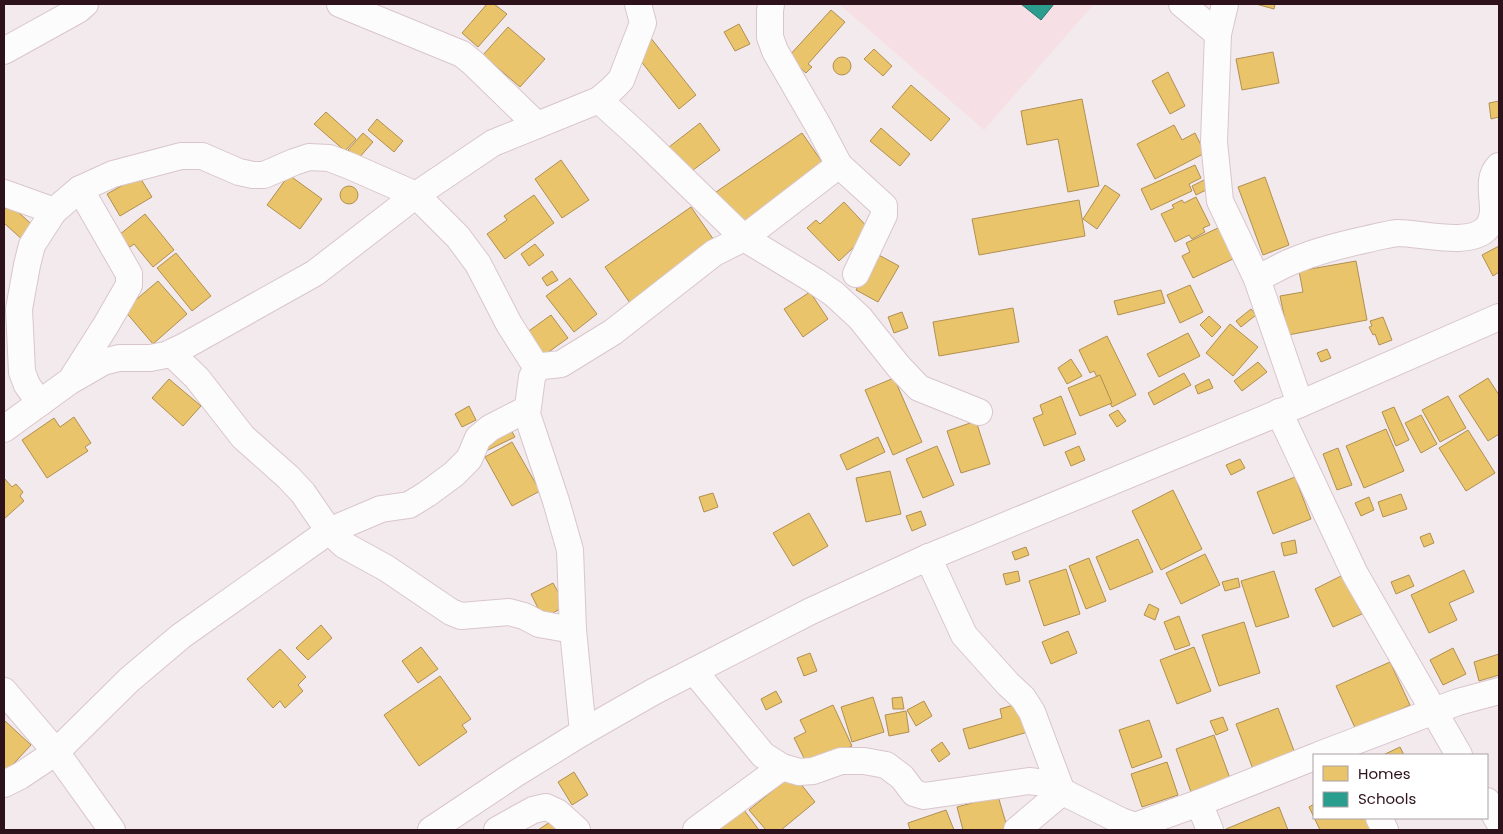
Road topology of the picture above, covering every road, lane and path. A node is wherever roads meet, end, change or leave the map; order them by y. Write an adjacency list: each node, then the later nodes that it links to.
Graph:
1 (85, 4): 8 (street)
2 (340, 4): 10 (street)
3 (638, 4): 9 (street)
4 (772, 4): 11 (street)
5 (1182, 4): 7 (street)
6 (1225, 4): 7 (street)
7 (1218, 34): 19 (street)
8 (4, 51)
9 (598, 100): 10 (street); 17 (street)
10 (538, 125): 15 (street)
11 (839, 165): 17 (street); 18 (street)
12 (1499, 166): 19 (street)
13 (80, 189): 15 (street); 16 (street); 23 (street)
14 (4, 193): 16 (street)
15 (416, 195): 21 (street); 22 (street)
16 (54, 211): 24 (street)
17 (744, 238): 22 (street); 27 (street)
18 (856, 274)
19 (1256, 279): 25 (street)
20 (1499, 317): 25 (street)
21 (171, 353): 23 (street); 29 (street)
22 (537, 368): 26 (street)
23 (70, 381): 24 (street)
24 (40, 403): 28 (street)
25 (1289, 408): 30 (street); 35 (street)
26 (528, 409): 29 (street); 31 (street)
27 (979, 412)
28 (4, 429)
29 (329, 531): 31 (street); 38 (street)
30 (928, 557): 32 (street); 44 (street)
31 (573, 630): 36 (street)
32 (694, 670): 36 (street); 42 (street)
33 (4, 691): 38 (street)
34 (1499, 691): 35 (street)
35 (1433, 712): 37 (street); 40 (street)
36 (583, 732): 48 (street)
37 (1347, 750): 39 (street)
38 (56, 752): 43 (street); 49 (street)
39 (1325, 754)
40 (1458, 754)
41 (1313, 757): 45 (street)
42 (782, 767): 44 (street); 52 (street)
43 (4, 784)
44 (1062, 792): 45 (street); 53 (street)
45 (1198, 803): 54 (street)
46 (1488, 803): 47 (street)
47 (1499, 822)
48 (448, 826)
49 (112, 830)
50 (496, 830): 51 (street)
51 (576, 830)
52 (696, 830)
53 (1017, 830)
54 (1210, 830)

